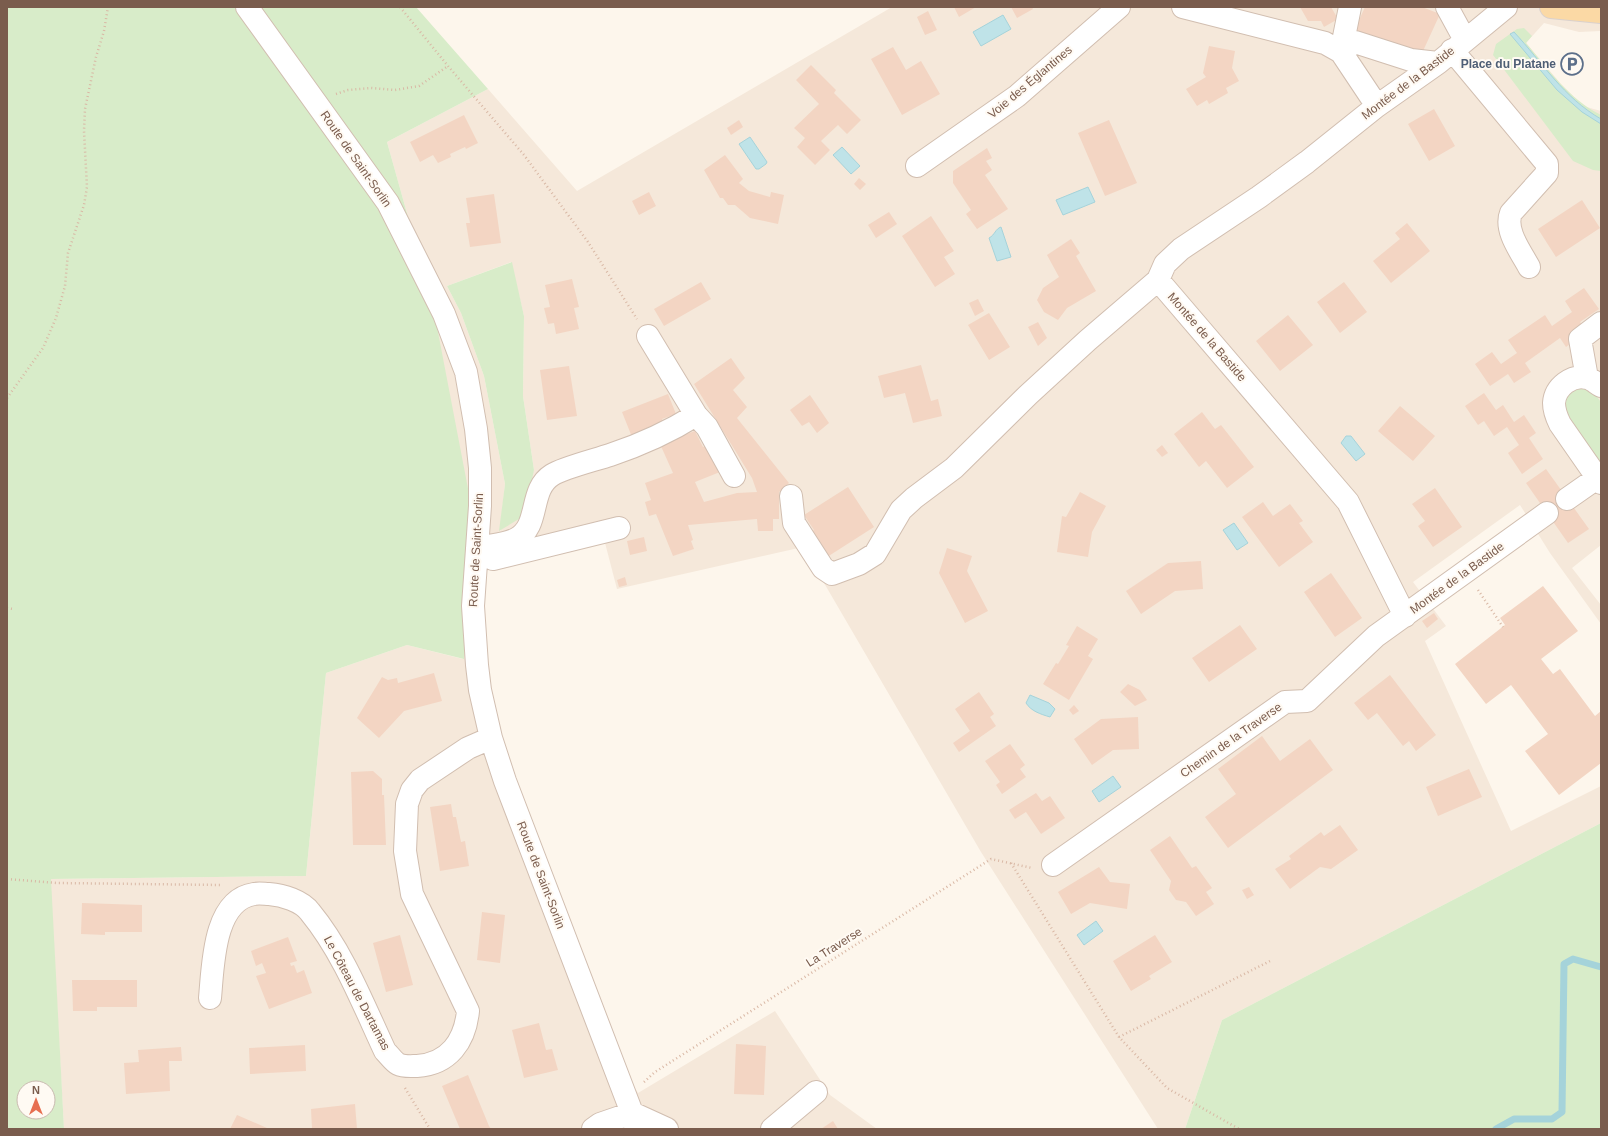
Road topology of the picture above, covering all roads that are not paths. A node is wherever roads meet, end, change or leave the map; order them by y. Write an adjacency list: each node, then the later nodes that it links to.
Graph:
1 (247, 7): 25 (street, Route de Saint-Sorlin)
2 (1119, 7): 12 (street, Voie des Églantines)
3 (1183, 7): 10 (street)
4 (1350, 7): 10 (street)
5 (1447, 7): 9 (street)
6 (1506, 7): 9 (street, Montée de la Bastide)
7 (1551, 7): 8 (main road)
8 (1601, 12)
9 (1452, 51): 10 (street); 11 (street, Montée de la Bastide); 13 (street)
10 (1341, 52): 11 (street)
11 (1377, 106): 14 (street, Montée de la Bastide)
12 (917, 166)
13 (1530, 267)
14 (1158, 280): 21 (street); 26 (street, Montée de la Bastide)
15 (1601, 322): 17 (street)
16 (648, 336): 18 (street)
17 (1594, 382): 20 (street)
18 (696, 415): 19 (street); 25 (street)
19 (734, 476)
20 (1599, 480): 22 (street)
21 (791, 496)
22 (1567, 499)
23 (1547, 513): 26 (street, Montée de la Bastide)
24 (619, 528): 25 (street)
25 (476, 555): 27 (street, Route de Saint-Sorlin)
26 (1405, 616): 28 (street, Chemin de la Traverse)
27 (491, 738): 29 (street, Le Côteau de Dartamas); 31 (street, Route de Saint-Sorlin)
28 (1052, 865)
29 (210, 998)
30 (816, 1092): 34 (street)
31 (634, 1121): 32 (street); 33 (street)
32 (593, 1129)
33 (667, 1129)
34 (772, 1129)

